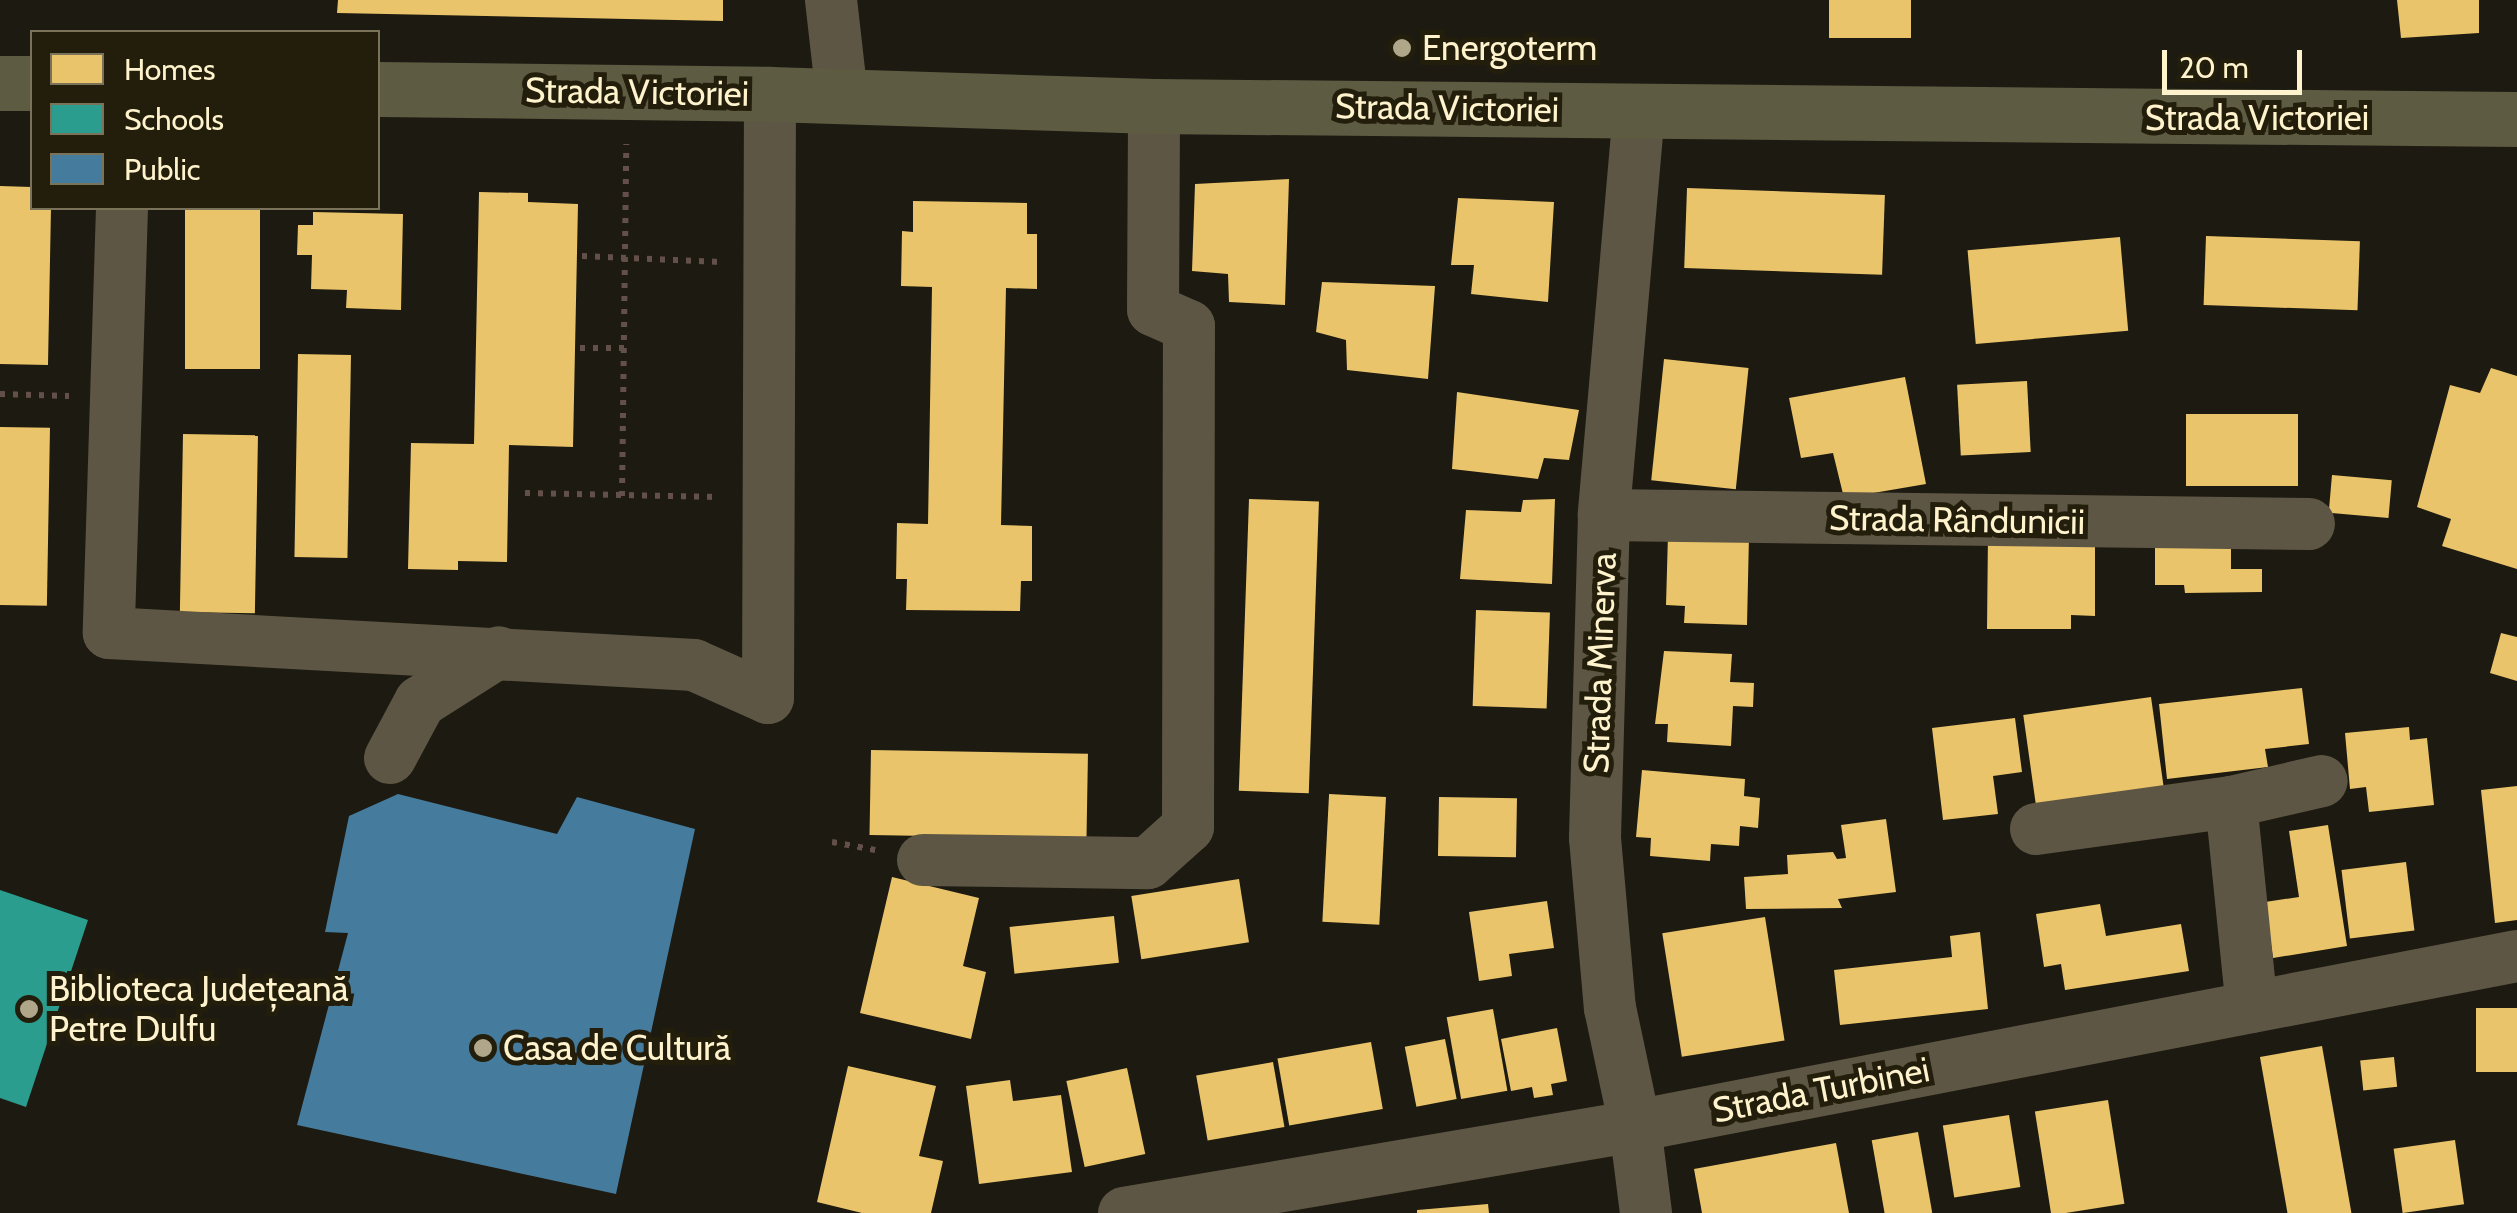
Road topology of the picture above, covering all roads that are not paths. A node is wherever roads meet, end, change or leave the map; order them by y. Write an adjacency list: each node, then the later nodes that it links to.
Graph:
1 (830, 0): 6 (street)
2 (0, 83): 3 (main road)
3 (30, 83)
4 (380, 88): 5 (main road, Strada Victoriei)
5 (770, 94): 6 (main road, Strada Victoriei); 13 (street)
6 (842, 97): 7 (main road, Strada Victoriei)
7 (1154, 106): 8 (main road, Strada Victoriei); 18 (street)
8 (1639, 111): 9 (main road, Strada Victoriei); 11 (street, Strada Minerva)
9 (2517, 119)
10 (122, 210): 13 (street)
11 (1604, 515): 12 (street, Strada Rândunicii); 21 (street, Strada Minerva)
12 (2309, 524)
13 (499, 652): 14 (street)
14 (390, 758)
15 (2322, 781): 16 (street)
16 (2232, 802): 17 (street); 20 (street)
17 (2036, 829)
18 (924, 860)
19 (2517, 956): 20 (street, Strada Turbinei)
20 (2252, 1007): 21 (street, Strada Turbinei)
21 (1635, 1126): 22 (street, Strada Turbinei); 23 (street, Strada Minerva)
22 (1124, 1213)
23 (1646, 1213)

